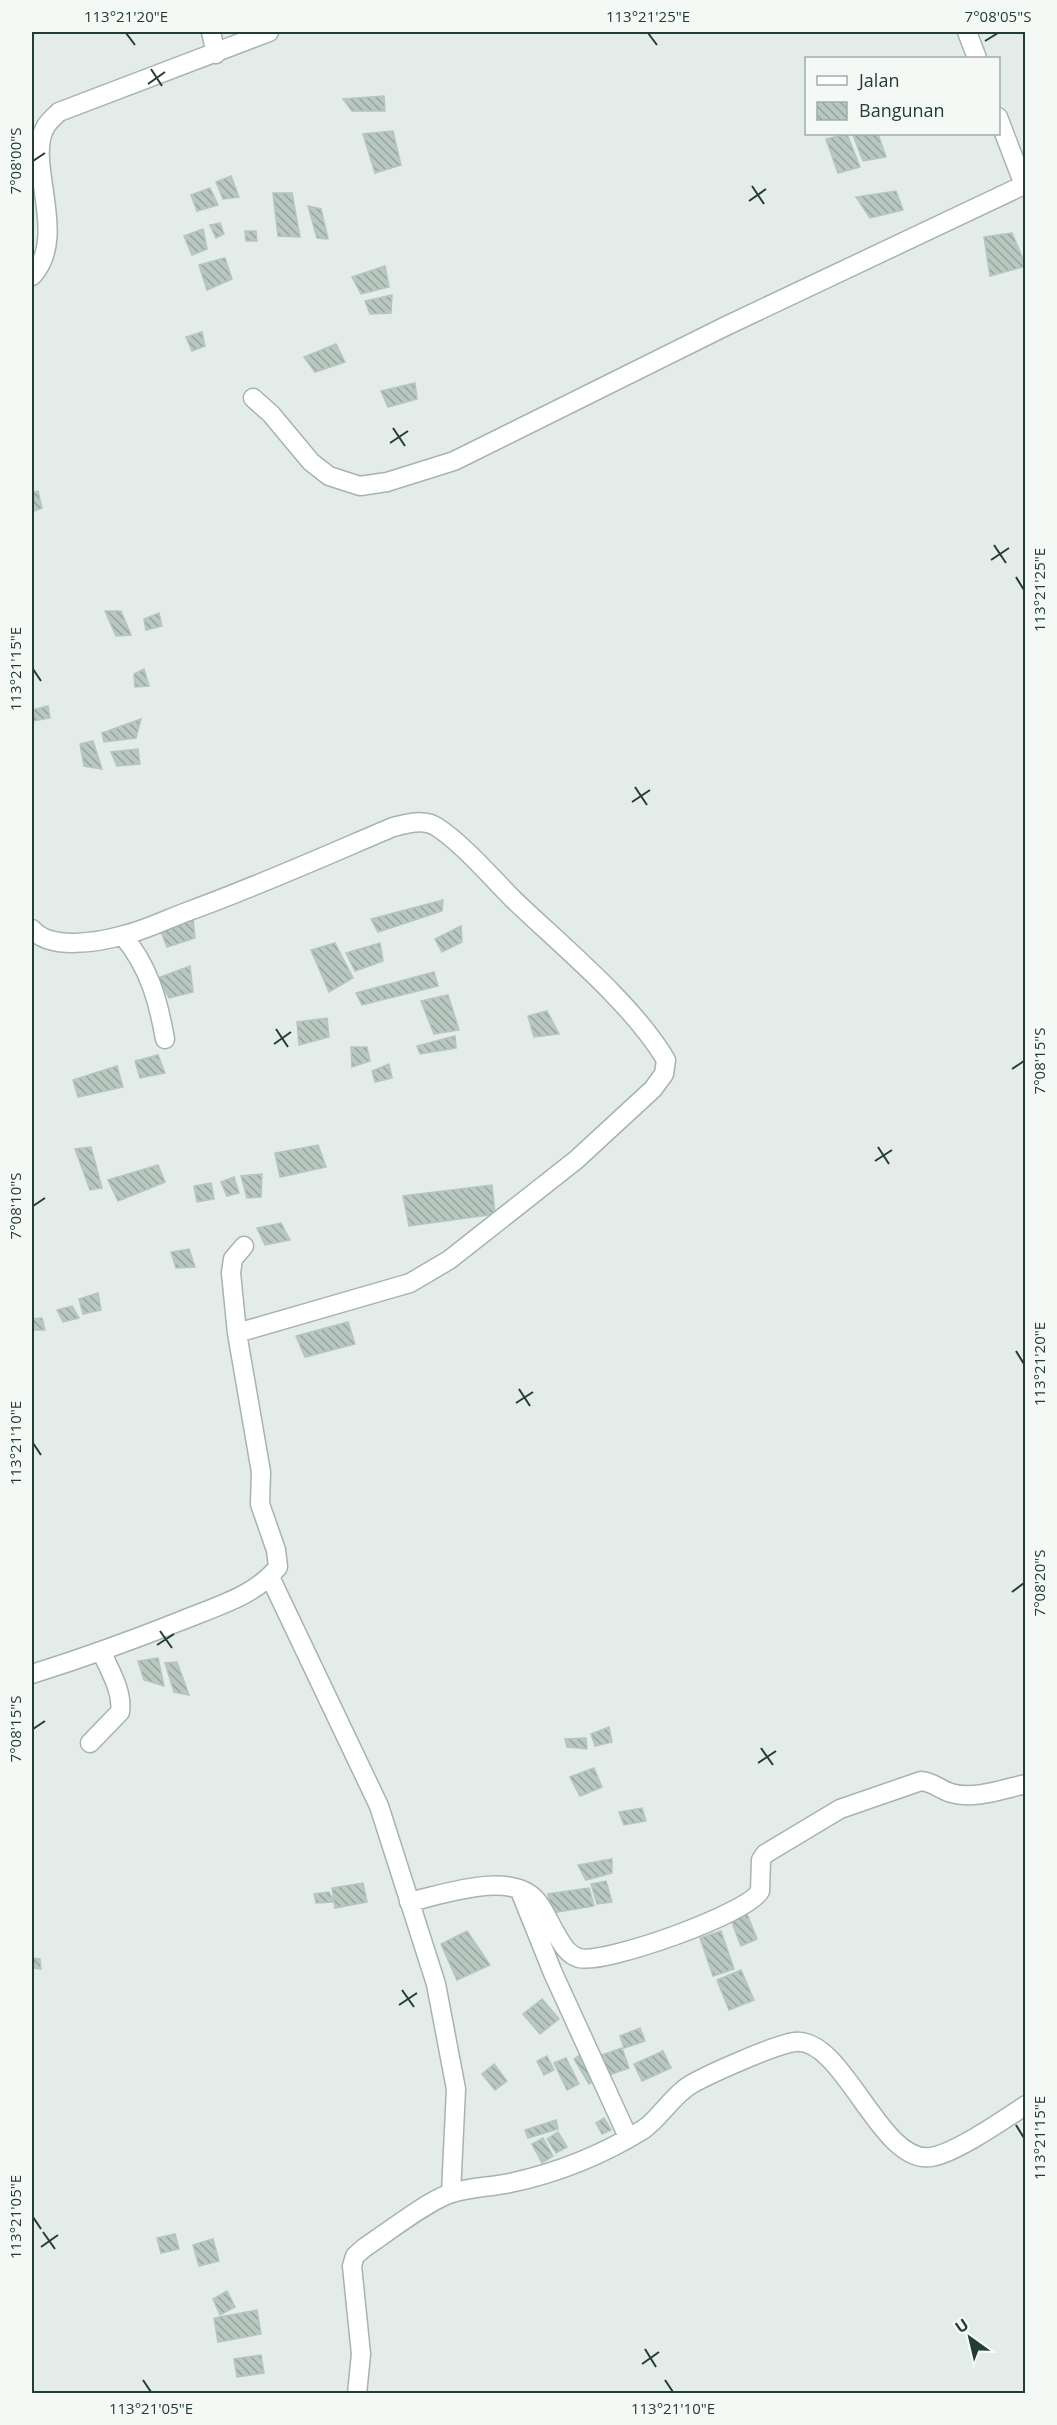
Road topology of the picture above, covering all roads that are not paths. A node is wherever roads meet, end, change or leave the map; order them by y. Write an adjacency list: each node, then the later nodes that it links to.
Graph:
1 (211, 32): 4 (street)
2 (269, 32): 4 (street)
3 (967, 32): 5 (street)
4 (216, 54): 8 (street)
5 (977, 57)
6 (1000, 120): 7 (street)
7 (1025, 184): 9 (street)
8 (32, 276)
9 (253, 398)
10 (32, 929): 11 (street)
11 (123, 936): 12 (street); 14 (street)
12 (165, 1040)
13 (244, 1246): 14 (street)
14 (237, 1333): 15 (street)
15 (270, 1577): 16 (street); 21 (street)
16 (102, 1653): 17 (street); 18 (street)
17 (32, 1674)
18 (90, 1743)
19 (1026, 1784): 20 (street)
20 (519, 1888): 21 (street); 23 (street)
21 (409, 1902): 24 (street)
22 (1026, 2105): 23 (street)
23 (628, 2137): 24 (street)
24 (451, 2193): 25 (street)
25 (357, 2394)

